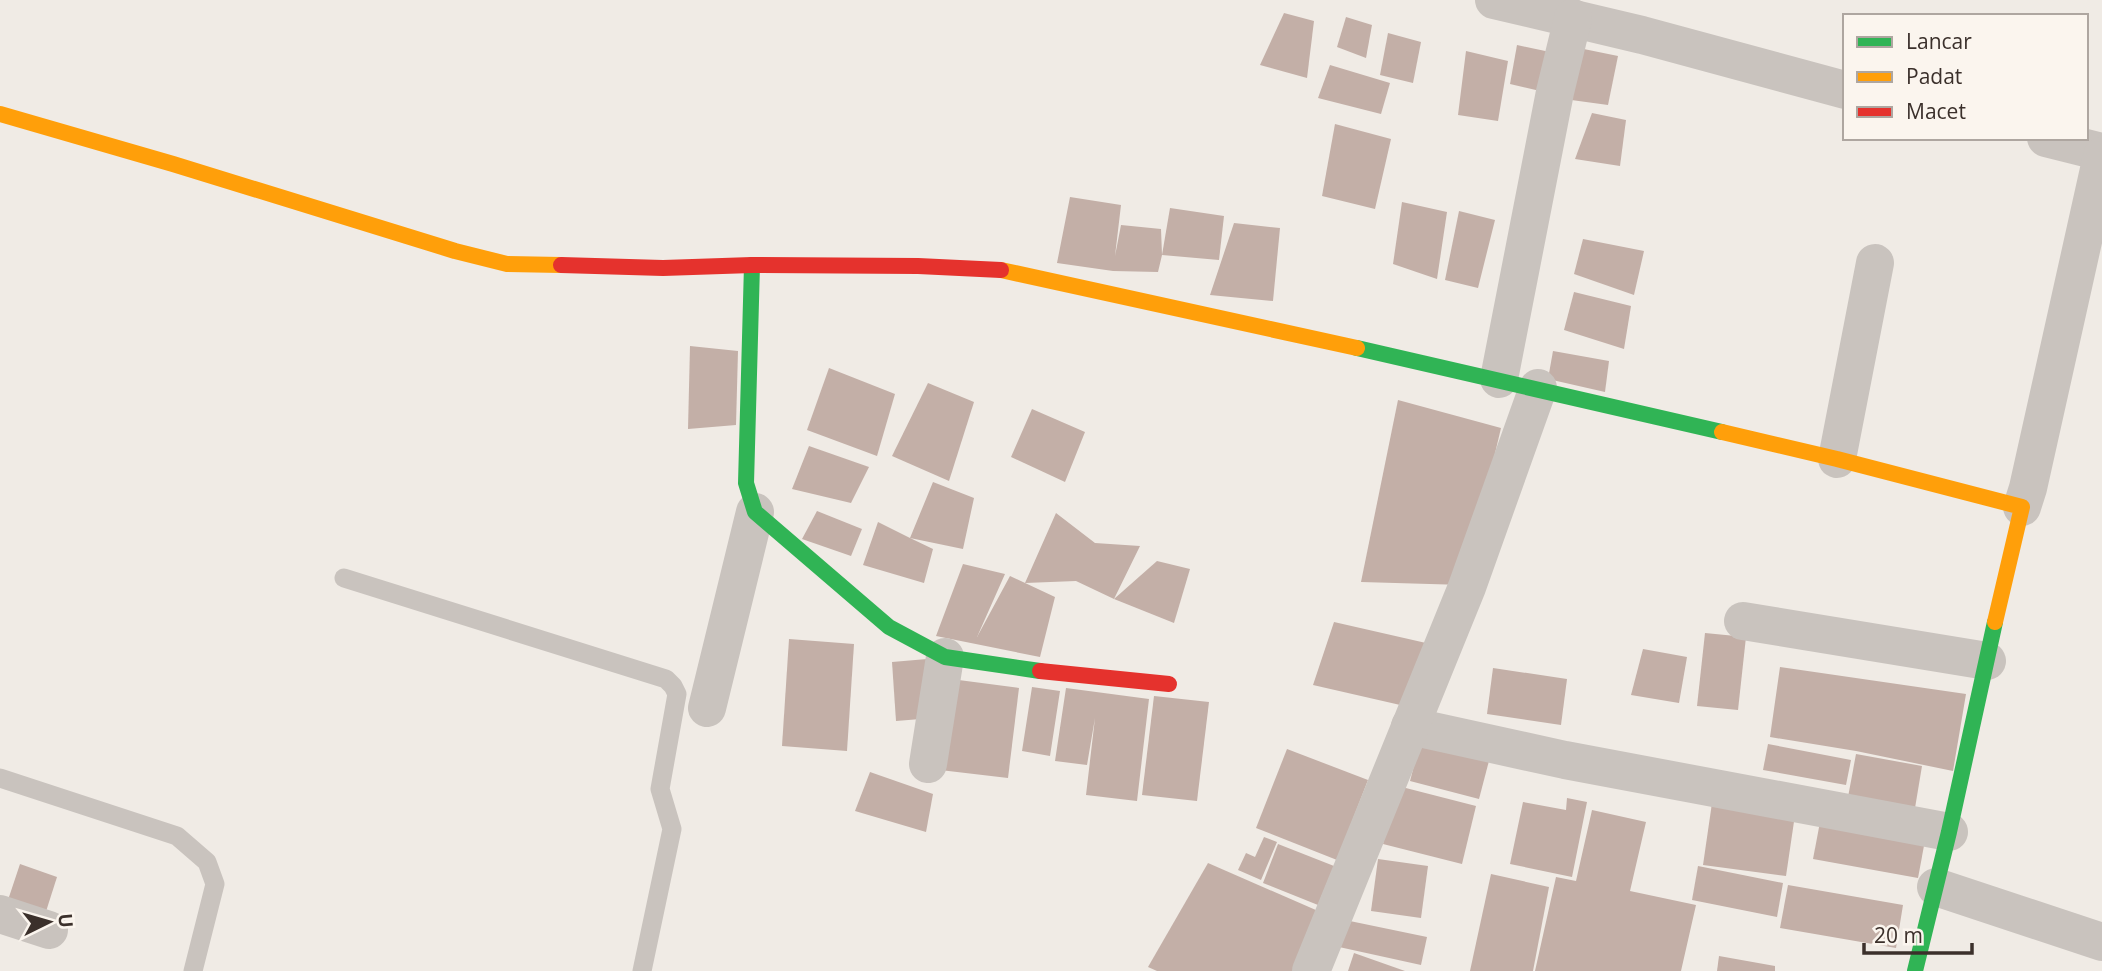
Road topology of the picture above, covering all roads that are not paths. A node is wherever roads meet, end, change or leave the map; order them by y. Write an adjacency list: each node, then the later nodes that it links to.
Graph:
1 (1494, 0): 2 (street)
2 (1573, 18): 3 (street); 9 (street)
3 (1843, 89)
4 (0, 114): 8 (street)
5 (2053, 140): 6 (street)
6 (2102, 154): 12 (street)
7 (1875, 263): 11 (street)
8 (752, 265): 9 (street); 13 (street)
9 (1499, 379): 10 (street)
10 (1538, 388): 11 (street); 20 (street)
11 (1838, 459): 12 (street)
12 (2022, 507): 17 (street)
13 (755, 512): 16 (street); 19 (street)
14 (344, 578): 29 (lane)
15 (1743, 621): 17 (street)
16 (945, 657): 18 (street); 21 (street)
17 (1987, 661): 23 (street)
18 (1169, 684)
19 (707, 709)
20 (1410, 726): 23 (street); 30 (street)
21 (928, 764)
22 (0, 778): 28 (lane)
23 (1948, 832): 24 (street)
24 (1936, 887): 27 (street); 31 (street)
25 (0, 914): 26 (street)
26 (49, 930)
27 (2102, 942)
28 (193, 971)
29 (642, 971)
30 (1311, 971)
31 (1915, 971)

